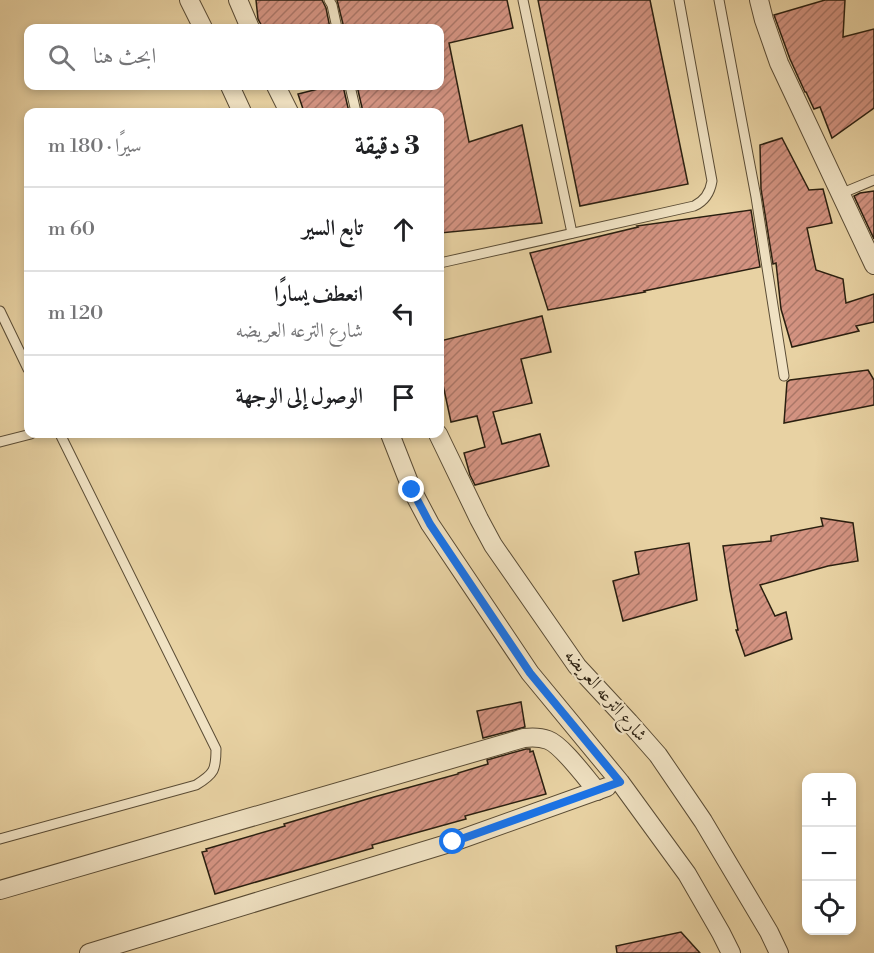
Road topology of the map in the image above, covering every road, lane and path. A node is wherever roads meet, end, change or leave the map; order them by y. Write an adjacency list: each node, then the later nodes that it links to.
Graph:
1 (189, 0): 8 (street)
2 (238, 0): 9 (street)
3 (329, 0): 10 (lane)
4 (523, 0): 19 (lane)
5 (679, 0): 19 (lane)
6 (719, 0): 24 (lane)
7 (759, 0): 18 (street)
8 (201, 24)
9 (248, 24)
10 (336, 24)
11 (232, 90): 14 (street)
12 (278, 90): 15 (street)
13 (351, 90): 16 (lane)
14 (241, 108)
15 (287, 108)
16 (355, 108)
17 (874, 180): 18 (lane)
18 (840, 194): 20 (street)
19 (572, 233): 21 (lane)
20 (873, 260)
21 (444, 261)
22 (0, 311): 23 (lane)
23 (24, 361)
24 (784, 376)
25 (24, 436): 29 (lane)
26 (62, 438): 32 (lane)
27 (392, 438): 30 (street)
28 (440, 438): 36 (street, شارع الترعه العريضه)
29 (0, 442)
30 (620, 782): 31 (street); 35 (street)
31 (597, 790): 33 (street); 34 (street)
32 (0, 839)
33 (0, 890)
34 (88, 953)
35 (730, 953)
36 (779, 953)

